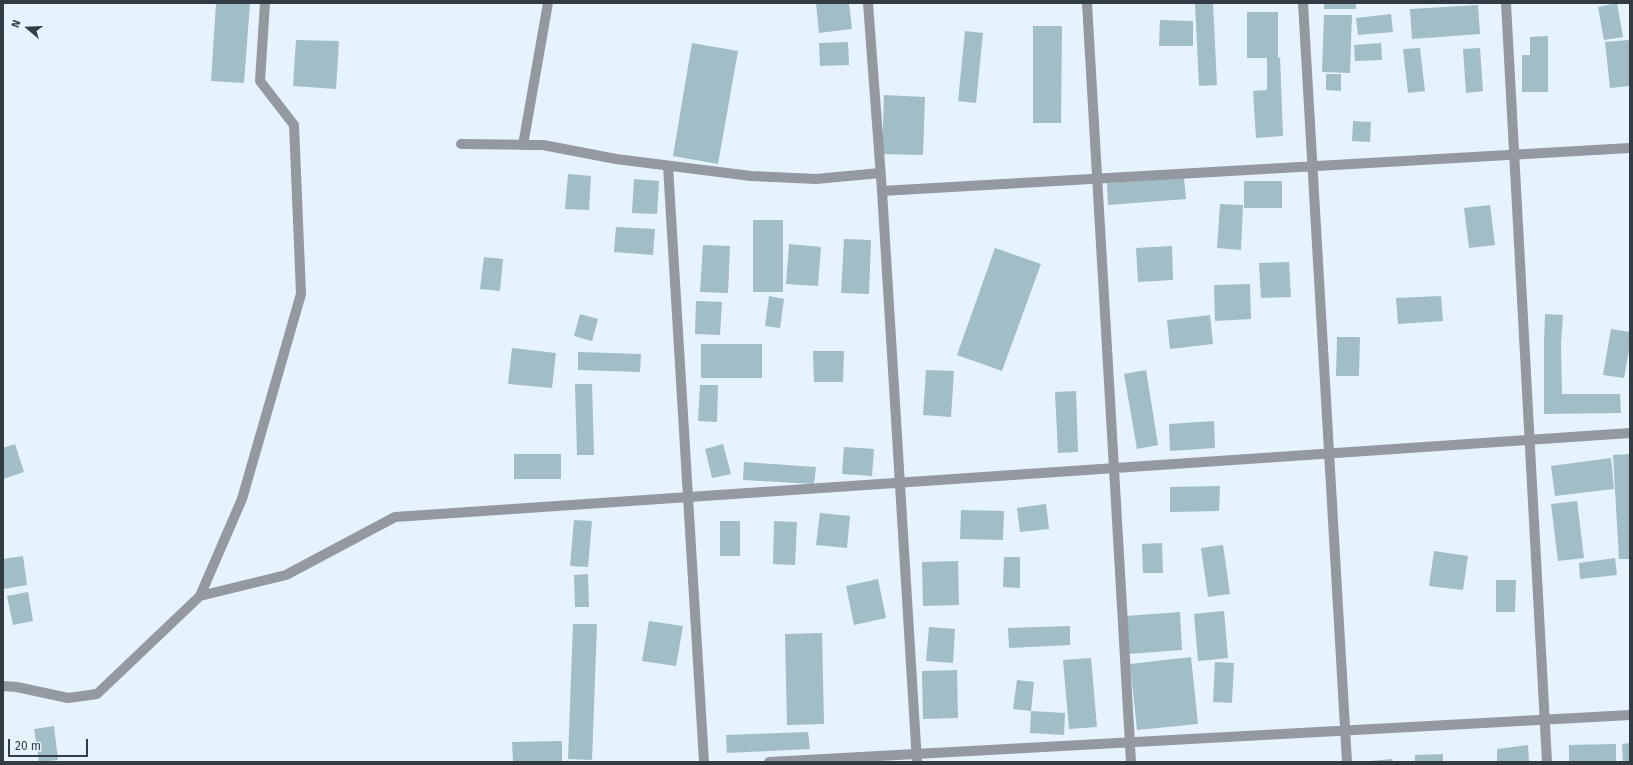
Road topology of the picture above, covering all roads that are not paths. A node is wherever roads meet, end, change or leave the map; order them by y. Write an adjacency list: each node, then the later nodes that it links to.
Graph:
1 (265, 3): 22 (street)
2 (548, 3): 8 (street)
3 (868, 3): 13 (street)
4 (1088, 3): 14 (street)
5 (1303, 3): 12 (street)
6 (1506, 3): 10 (street)
7 (461, 144): 8 (street)
8 (523, 145): 11 (street)
9 (1630, 148): 10 (street)
10 (1514, 155): 12 (street); 17 (street)
11 (668, 166): 13 (street); 21 (street)
12 (1312, 167): 14 (street); 18 (street)
13 (880, 173): 15 (street)
14 (1097, 179): 15 (street); 19 (street)
15 (882, 192): 20 (street)
16 (1630, 433): 17 (street)
17 (1530, 440): 18 (street); 25 (street)
18 (1329, 453): 19 (street); 26 (street)
19 (1114, 468): 20 (street); 27 (street)
20 (900, 482): 21 (street); 28 (street)
21 (688, 497): 22 (street); 29 (street)
22 (200, 596): 23 (street)
23 (3, 686)
24 (1630, 715): 25 (street)
25 (1545, 720): 26 (street); 33 (street)
26 (1346, 731): 27 (street); 32 (street)
27 (1130, 742): 28 (street); 31 (street)
28 (916, 758): 30 (street)
29 (704, 762)
30 (769, 762)
31 (1131, 762)
32 (1347, 762)
33 (1547, 762)

